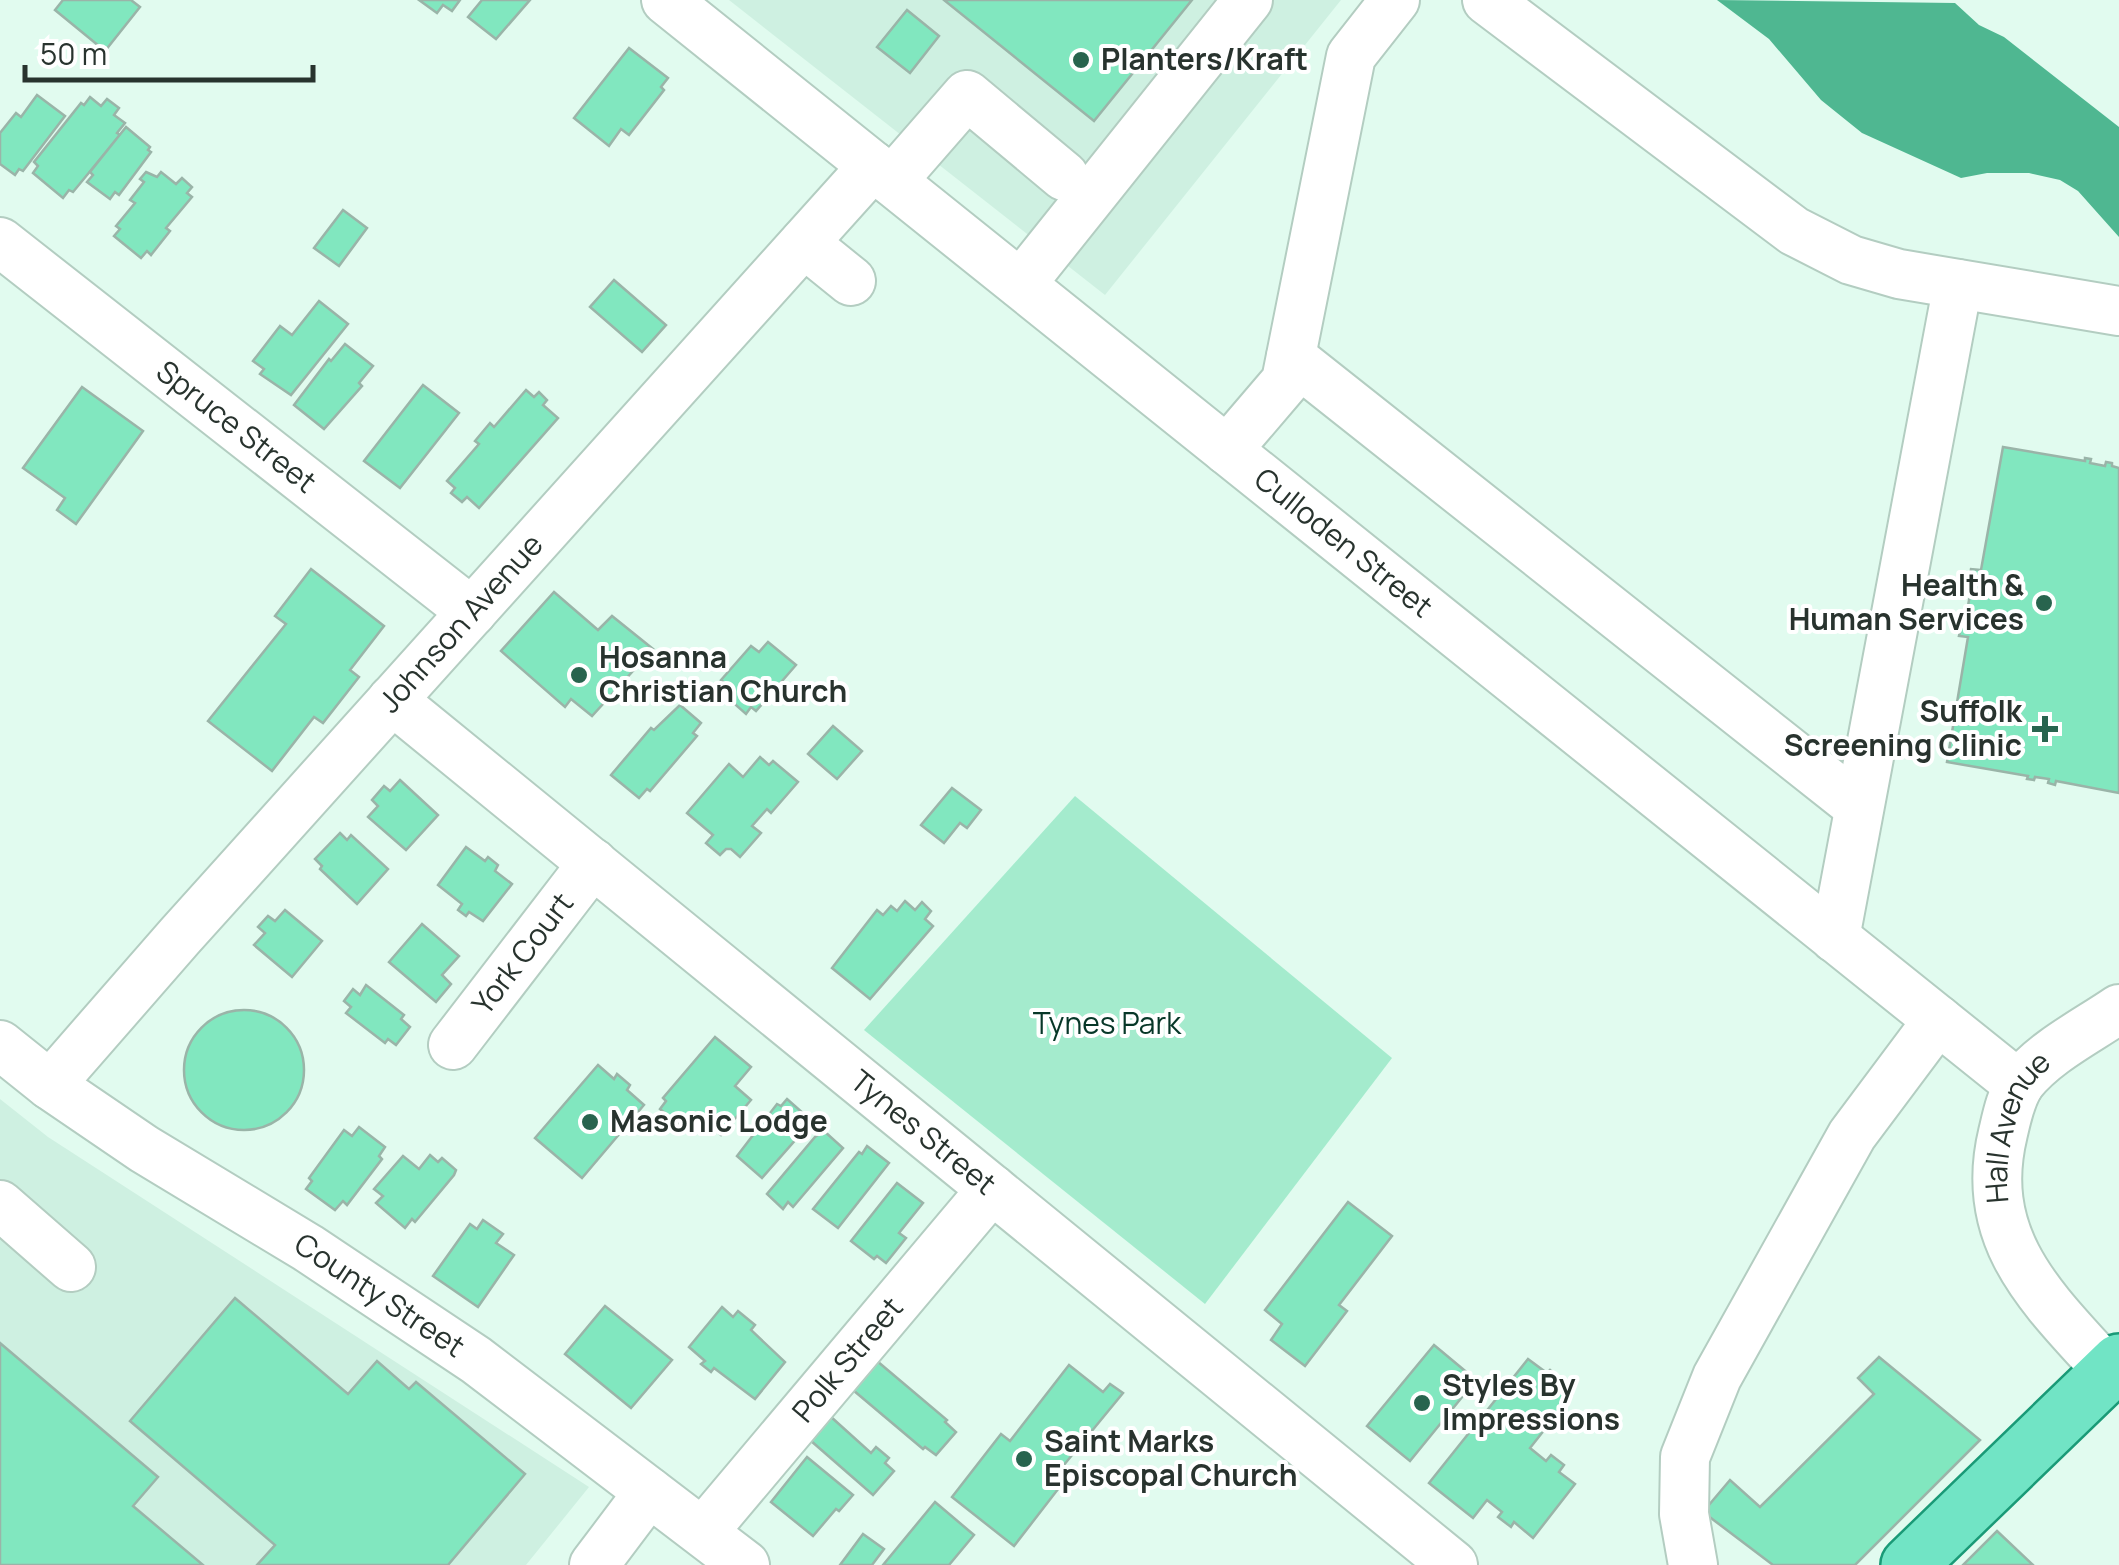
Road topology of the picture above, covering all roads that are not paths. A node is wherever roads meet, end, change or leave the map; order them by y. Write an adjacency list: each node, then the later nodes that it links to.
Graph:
1 (666, 0): 5 (street, Culloden Street)
2 (1248, 0): 10 (street)
3 (1395, 0): 13 (street)
4 (1487, 0): 11 (street)
5 (882, 173): 6 (street, Johnson Avenue); 8 (street, Johnson Avenue); 10 (street, Culloden Street)
6 (1064, 176)
7 (0, 242): 15 (street, Spruce Street)
8 (804, 242): 9 (street); 15 (street, Johnson Avenue)
9 (851, 282)
10 (1021, 284): 14 (street, Culloden Street)
11 (1958, 284): 12 (street); 17 (street)
12 (2119, 311)
13 (1291, 356): 14 (street); 17 (street)
14 (1227, 450): 19 (street, Culloden Street)
15 (472, 612): 16 (street, Johnson Avenue)
16 (392, 700): 18 (street, Tynes Street); 24 (street, Johnson Avenue)
17 (1860, 807): 19 (street)
18 (593, 863): 23 (street, York Court); 26 (street, Tynes Street)
19 (1835, 938): 21 (street, Culloden Street)
20 (2119, 1008): 25 (street, Hall Avenue)
21 (1938, 1020): 25 (street, Culloden Street); 35 (street)
22 (0, 1045): 24 (street, County Street)
23 (453, 1046)
24 (50, 1085): 30 (street, County Street)
25 (2019, 1085): 29 (street, Hall Avenue)
26 (992, 1189): 31 (street, Polk Street); 34 (street, Tynes Street)
27 (0, 1205): 28 (street)
28 (71, 1267)
29 (2114, 1367): 36 (main road)
30 (649, 1492): 31 (street, County Street); 32 (street)
31 (703, 1532): 33 (street, County Street)
32 (594, 1565)
33 (744, 1565)
34 (1453, 1565)
35 (1692, 1565)
36 (1909, 1565)

